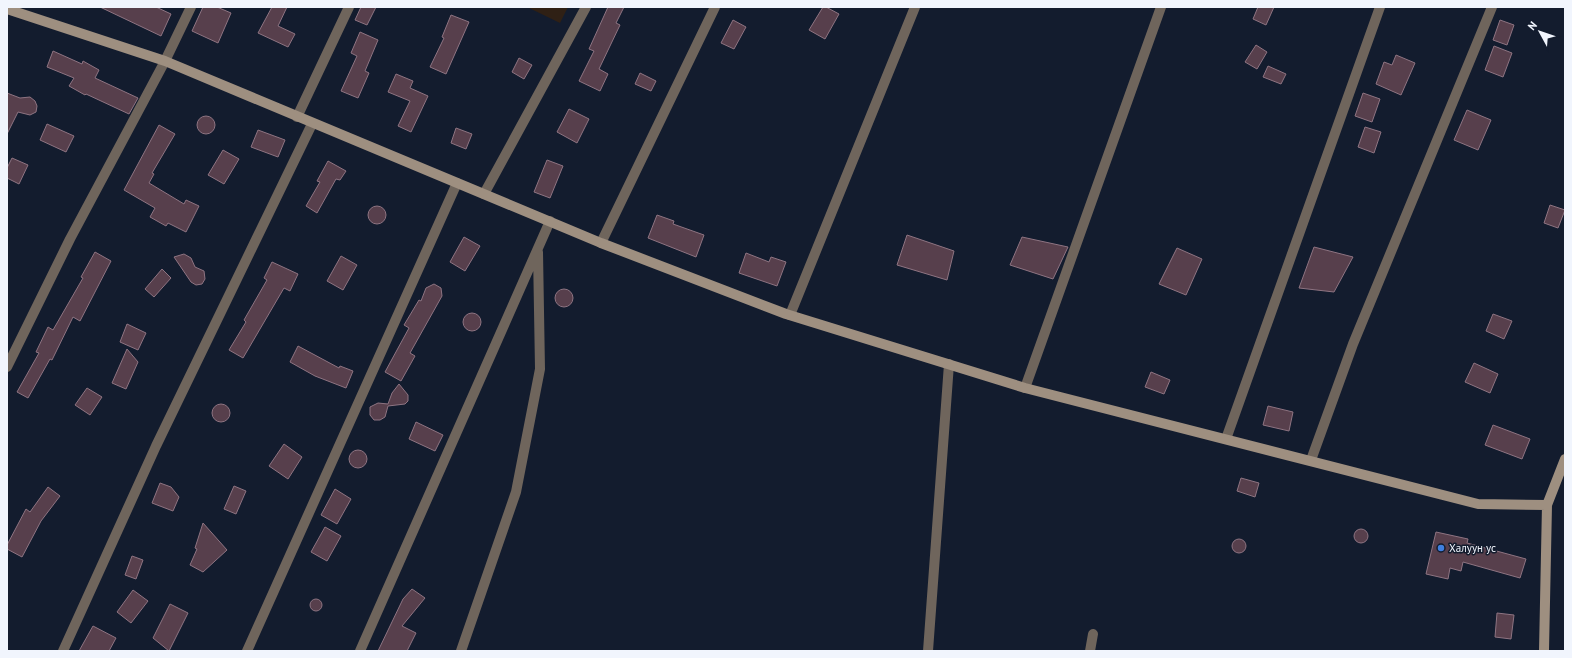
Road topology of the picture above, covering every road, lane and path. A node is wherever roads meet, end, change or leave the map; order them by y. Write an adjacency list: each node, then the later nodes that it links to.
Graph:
1 (191, 7): 11 (street)
2 (349, 7): 12 (street)
3 (586, 7): 15 (street)
4 (715, 7): 17 (street)
5 (915, 7): 19 (street)
6 (1161, 7): 22 (street)
7 (1380, 7): 23 (street)
8 (1492, 7): 25 (street)
9 (7, 8): 10 (street)
10 (22, 10): 11 (street)
11 (165, 61): 12 (street); 21 (street)
12 (297, 117): 13 (street)
13 (312, 124): 14 (street); 28 (street)
14 (457, 183): 15 (street); 29 (street)
15 (484, 194): 16 (street)
16 (550, 222): 17 (street); 18 (street)
17 (601, 243): 19 (street)
18 (538, 248): 30 (street); 31 (street)
19 (790, 315): 20 (street)
20 (949, 364): 22 (street); 32 (street)
21 (7, 367)
22 (1025, 388): 23 (street)
23 (1226, 439): 25 (street)
24 (1565, 459): 26 (street)
25 (1311, 460): 26 (street)
26 (1547, 505): 34 (street)
27 (1094, 634): 33 (street)
28 (63, 651)
29 (247, 651)
30 (360, 651)
31 (461, 651)
32 (928, 651)
33 (1090, 651)
34 (1544, 651)

